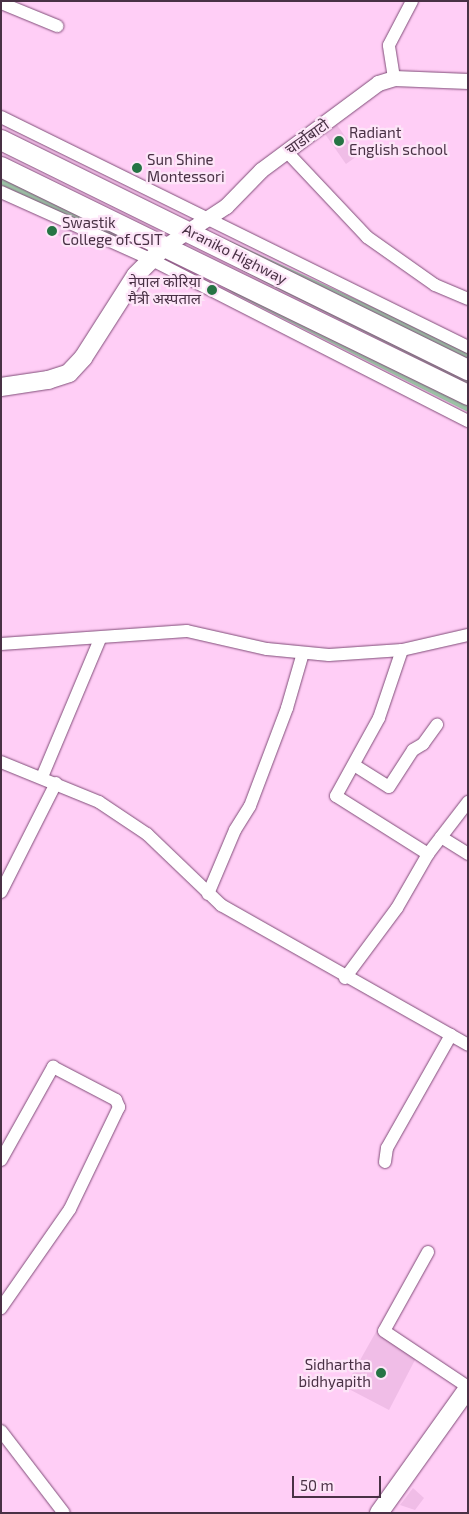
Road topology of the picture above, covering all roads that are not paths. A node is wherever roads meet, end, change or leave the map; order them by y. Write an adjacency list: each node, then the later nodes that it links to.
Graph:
1 (412, 1): 4 (street)
2 (1, 3): 3 (street)
3 (57, 26)
4 (394, 78): 5 (street, चार्डोबाटो); 8 (street, चार्डोबाटो)
5 (468, 81)
6 (1, 117): 11 (street)
7 (1, 140): 11 (highway, Araniko Highway)
8 (286, 152): 11 (street, चार्डोबाटो); 13 (street)
9 (1, 167): 12 (highway, Araniko Highway)
10 (1, 192): 12 (street)
11 (198, 225): 12 (street, चार्डोबाटो); 14 (street); 15 (highway, Araniko Highway)
12 (157, 253): 16 (main road); 17 (highway, Araniko Highway); 18 (street)
13 (468, 299)
14 (468, 347)
15 (468, 370)
16 (1, 387)
17 (468, 395)
18 (468, 421)
19 (468, 635): 22 (street)
20 (100, 639): 21 (street); 23 (street); 27 (street)
21 (1, 644)
22 (402, 650): 23 (street); 26 (street)
23 (303, 653): 34 (street)
24 (437, 725): 26 (street)
25 (1, 762): 27 (street)
26 (354, 765): 31 (street)
27 (42, 777): 28 (street)
28 (56, 782): 33 (street); 34 (street)
29 (468, 802): 30 (street)
30 (441, 837): 31 (street); 32 (street)
31 (428, 854): 35 (street)
32 (468, 854)
33 (1, 892)
34 (208, 894): 35 (street)
35 (345, 978): 36 (street)
36 (450, 1035): 37 (street); 39 (street)
37 (468, 1045)
38 (1, 1160): 41 (street)
39 (385, 1162)
40 (428, 1252): 42 (street)
41 (1, 1308)
42 (468, 1388): 45 (main road)
43 (1, 1431): 44 (street)
44 (64, 1513)
45 (379, 1513)

